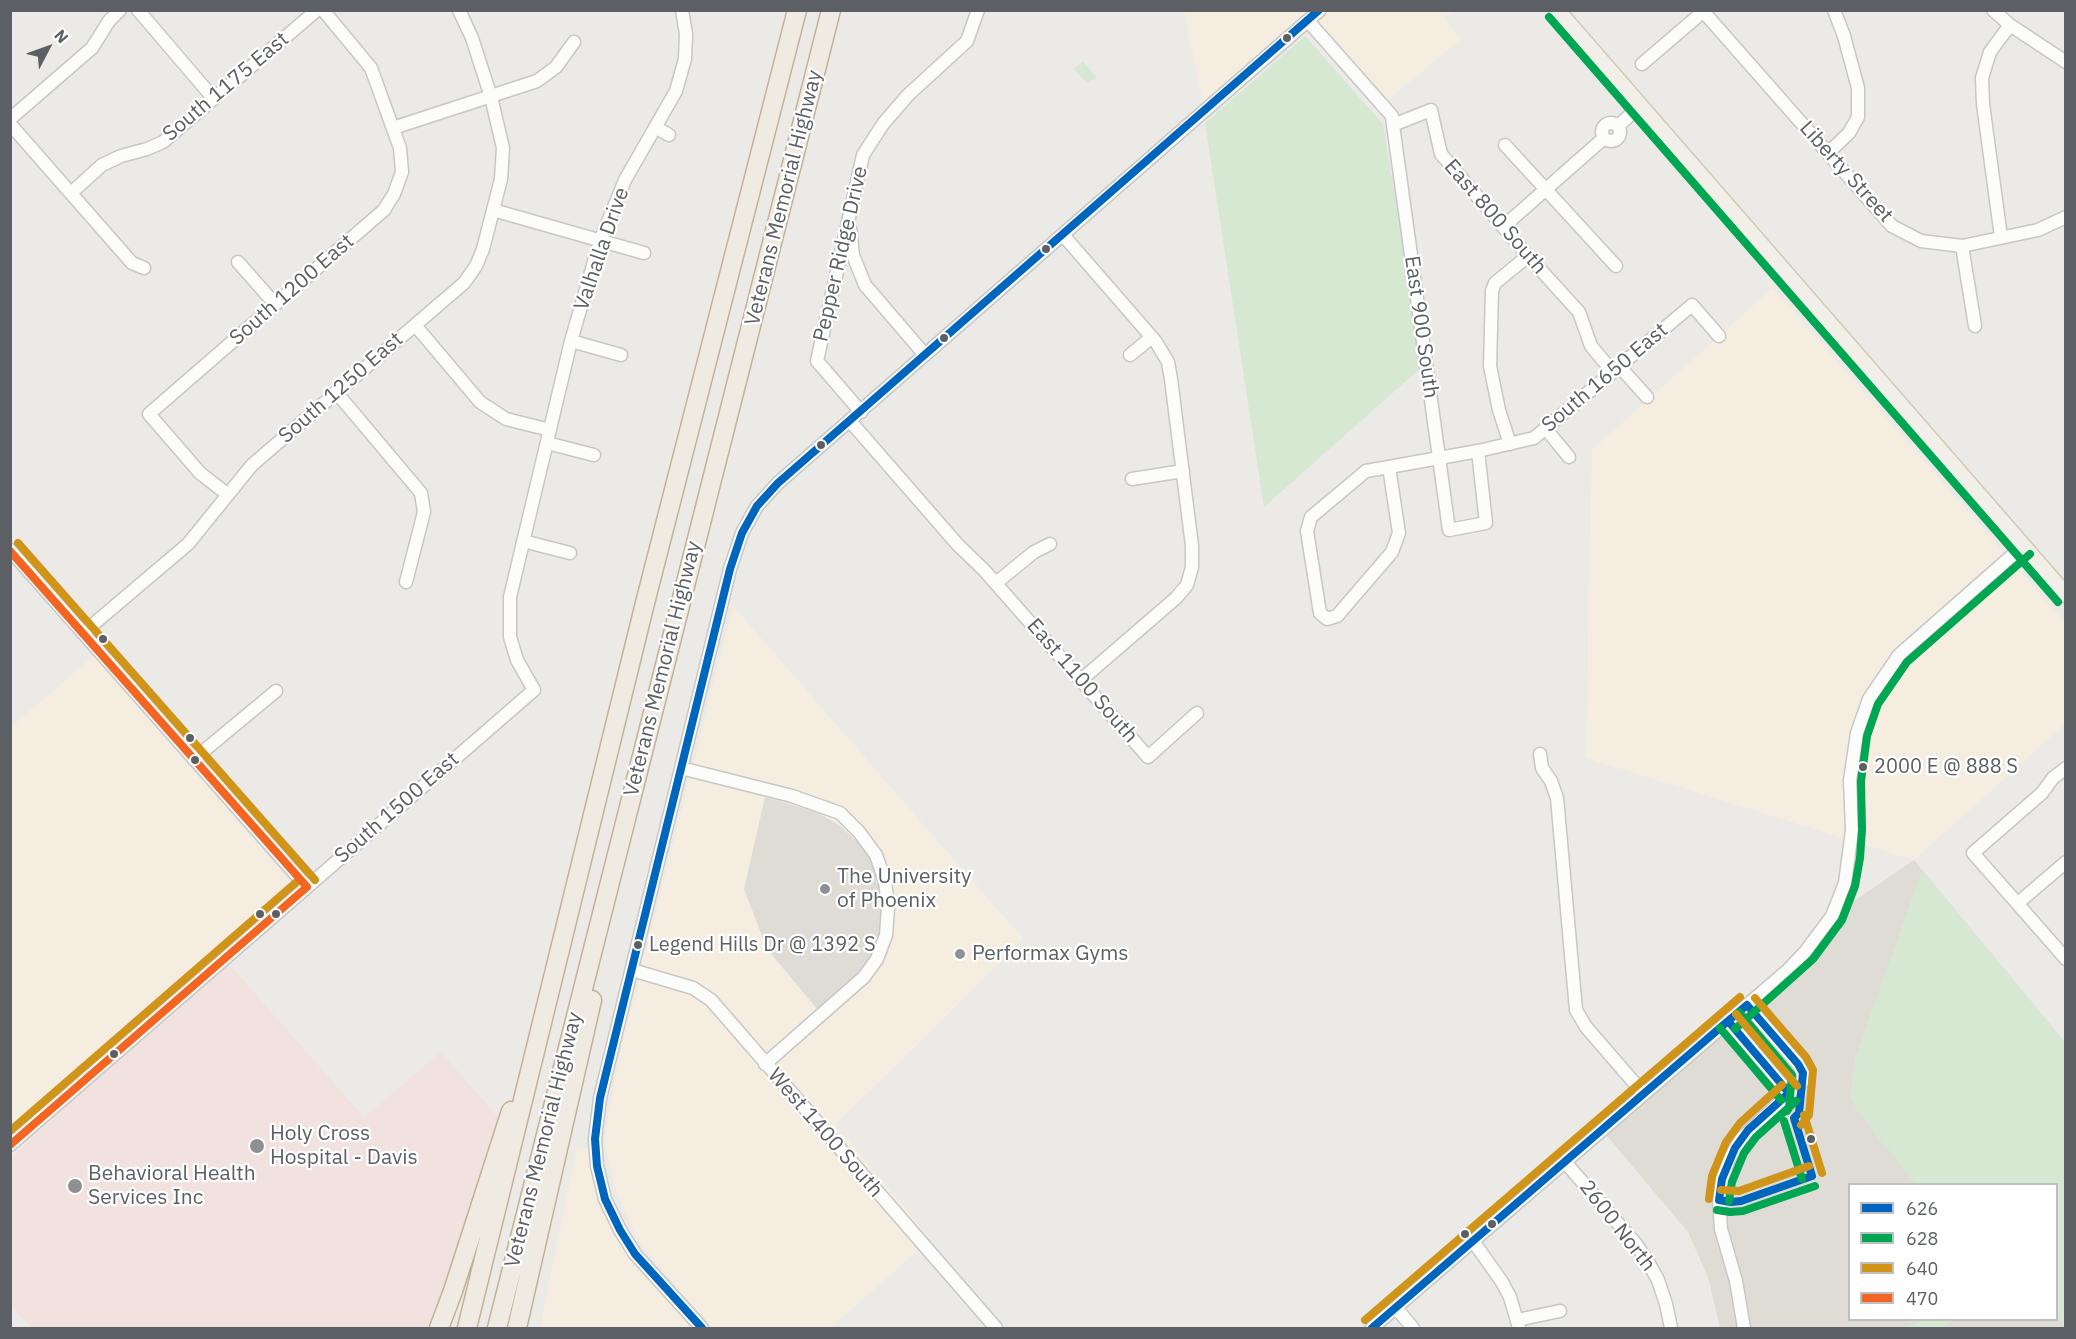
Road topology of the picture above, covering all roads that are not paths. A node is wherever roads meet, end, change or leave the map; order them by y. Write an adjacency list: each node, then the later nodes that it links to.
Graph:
1 (120, 10): 27 (street)
2 (138, 10): 24 (street)
3 (317, 10): 24 (street, South 1175 East)
4 (323, 10): 31 (street, South 1200 East)
5 (459, 10): 23 (street)
6 (682, 10): 30 (street, Valhalla Drive)
7 (789, 10): 20 (highway)
8 (797, 10): 20 (highway, Veterans Memorial Highway)
9 (831, 10): 26 (highway, Veterans Memorial Highway)
10 (838, 10): 26 (highway)
11 (978, 10): 38 (street, Pepper Ridge Drive)
12 (1320, 10): 17 (street)
13 (1557, 10): 25 (main road)
14 (1834, 10): 34 (street)
15 (1993, 10): 18 (street)
16 (1703, 11): 22 (street); 34 (street, Liberty Street)
17 (1308, 21): 29 (street); 41 (street)
18 (2010, 25): 21 (street); 42 (street)
19 (574, 42): 23 (street)
20 (786, 54): 100 (highway, Veterans Memorial Highway)
21 (2066, 62)
22 (1642, 64)
23 (491, 97): 31 (street); 37 (street, South 1250 East)
24 (214, 99): 36 (street, South 1175 East)
25 (1640, 106): 35 (street); 78 (main road)
26 (807, 109): 93 (highway, Veterans Memorial Highway)
27 (10, 119)
28 (10, 124): 36 (street)
29 (1393, 125): 40 (street, East 800 South); 71 (street, East 900 South)
30 (655, 127): 32 (street); 43 (street, Valhalla Drive)
31 (393, 128): 50 (street, South 1200 East)
32 (669, 135)
33 (1505, 145): 35 (street)
34 (1828, 153): 44 (street, Liberty Street)
35 (1545, 188): 40 (street); 48 (street)
36 (71, 193): 49 (street)
37 (493, 210): 43 (street); 51 (street, South 1250 East)
38 (849, 214): 57 (street); 62 (street, Pepper Ridge Drive)
39 (2066, 217): 42 (street, Liberty Street)
40 (1503, 227): 46 (street, East 800 South)
41 (1063, 235): 54 (street); 57 (street)
42 (2001, 237): 44 (street, Liberty Street)
43 (600, 241): 45 (street); 55 (street, Valhalla Drive)
44 (1962, 246): 52 (street)
45 (644, 253)
46 (1528, 256): 59 (street, East 800 South); 67 (street)
47 (238, 262): 50 (street)
48 (1616, 266)
49 (144, 268)
50 (275, 304): 75 (street, South 1200 East)
51 (415, 325): 60 (street, South 1250 East); 65 (street)
52 (1975, 326)
53 (1719, 336): 59 (street, South 1650 East)
54 (1152, 337): 58 (street); 73 (street)
55 (571, 340): 56 (street); 65 (street, Valhalla Drive)
56 (621, 355)
57 (925, 355): 62 (street)
58 (1130, 355)
59 (1617, 370): 61 (street, East 800 South); 64 (street, South 1650 East)
60 (336, 392): 75 (street, South 1250 East); 81 (street)
61 (1647, 397)
62 (861, 412): 63 (street)
63 (850, 421): 82 (street, East 1100 South); 91 (street)
64 (1545, 428): 67 (street, South 1650 East); 70 (street)
65 (550, 430): 66 (street, Valhalla Drive)
66 (547, 443): 69 (street); 76 (street, Valhalla Drive)
67 (1510, 444): 68 (street, South 1650 East)
68 (1478, 451): 71 (street, South 1650 East); 71 (street, East 900 South)
69 (594, 455)
70 (1569, 457)
71 (1439, 458): 72 (street, South 1650 East)
72 (1389, 467): 72 (street, South 1650 East)
73 (1183, 471): 74 (street); 85 (street)
74 (1132, 479)
75 (227, 494): 84 (street, South 1250 East)
76 (523, 542): 80 (street); 86 (street, Valhalla Drive)
77 (1050, 544): 82 (street)
78 (2023, 546): 83 (main road); 99 (street)
79 (10, 550): 84 (street)
80 (570, 553)
81 (406, 582)
82 (996, 584): 85 (street, East 1100 South)
83 (2066, 595)
84 (83, 633): 90 (street)
85 (1081, 680): 88 (street, East 1100 South)
86 (534, 690): 95 (street, South 1500 East)
87 (276, 691): 90 (street)
88 (1197, 713)
89 (1540, 754): 104 (street)
90 (194, 759): 95 (street)
91 (681, 768): 98 (street); 102 (street)
92 (2066, 768): 96 (street)
93 (622, 828): 113 (highway, Veterans Memorial Highway); 114 (highway)
94 (2066, 862): 96 (street)
95 (307, 887): 105 (street, South 1500 East)
96 (2018, 903): 97 (street)
97 (2066, 959)
98 (632, 970): 102 (street, West 1400 South); 115 (street)
99 (1747, 1005): 101 (street); 103 (street)
100 (544, 1019): 111 (highway); 112 (highway, Veterans Memorial Highway)
101 (1728, 1021): 103 (street); 104 (street)
102 (765, 1064): 116 (street, West 1400 South)
103 (1789, 1093): 120 (street)
104 (1644, 1094): 106 (street)
105 (10, 1145)
106 (1565, 1162): 107 (street); 119 (street, 2600 North)
107 (1473, 1242): 108 (street); 110 (street)
108 (1396, 1308): 117 (street); 118 (street)
109 (1560, 1311): 110 (street)
110 (1518, 1324)
111 (439, 1329)
112 (467, 1329)
113 (497, 1329)
114 (517, 1329)
115 (702, 1329)
116 (996, 1329)
117 (1372, 1329)
118 (1413, 1329)
119 (1671, 1329)
120 (1744, 1329)

